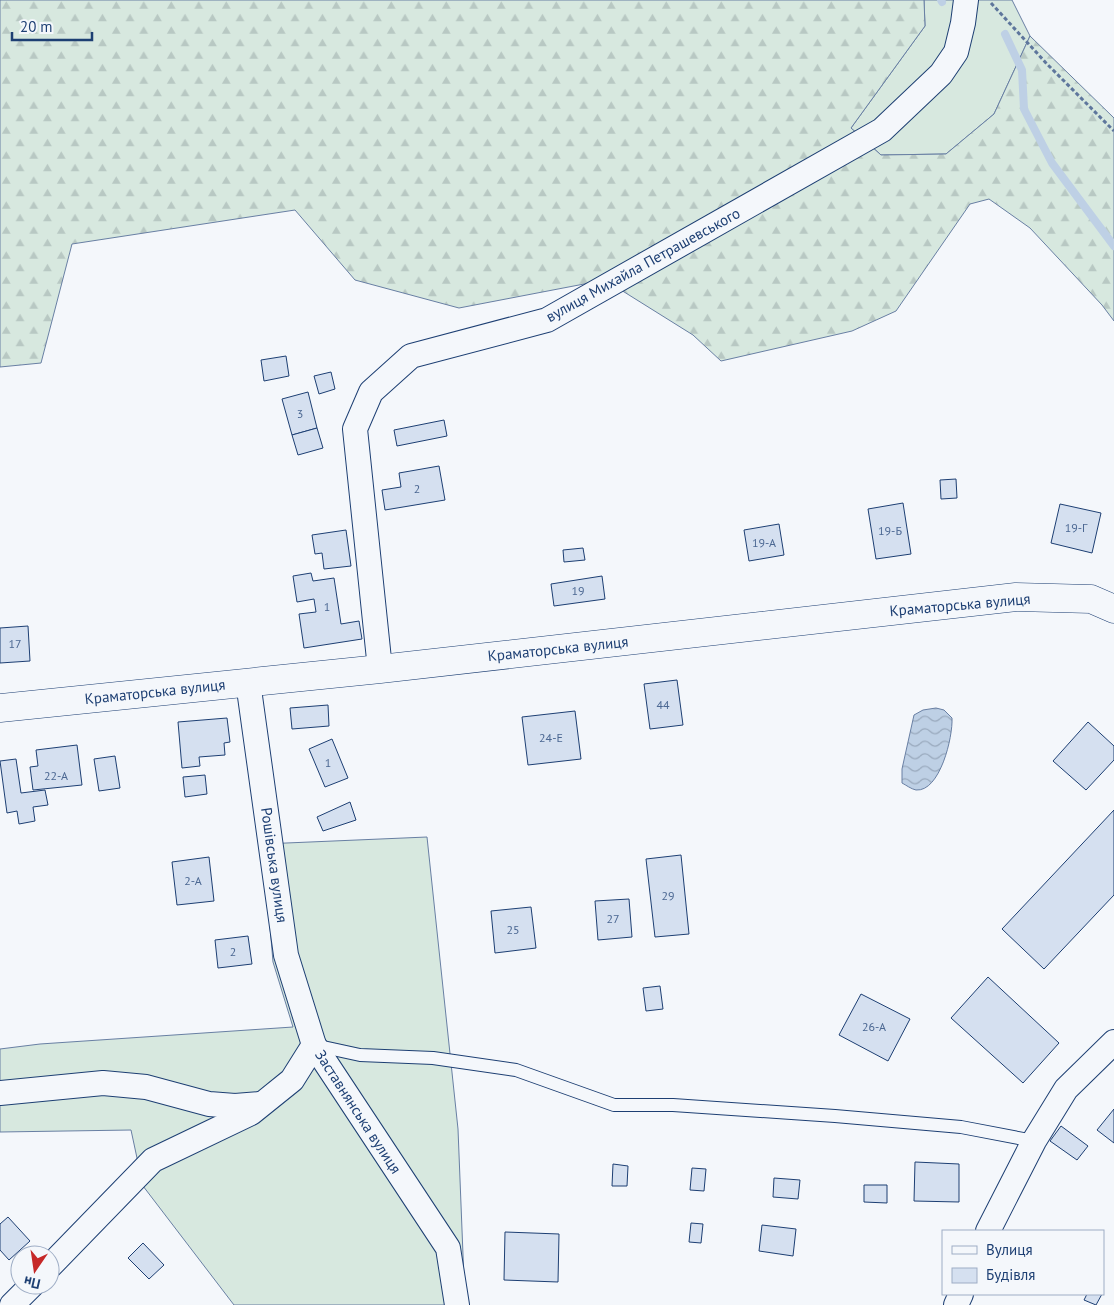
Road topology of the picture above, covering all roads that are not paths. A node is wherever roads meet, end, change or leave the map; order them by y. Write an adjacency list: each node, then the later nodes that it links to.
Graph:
1 (966, 0): 3 (street, вулиця Михайла Петрашевського)
2 (1114, 609): 3 (street, Краматорська вулиця)
3 (380, 668): 4 (street, Краматорська вулиця)
4 (248, 682): 5 (street, Краматорська вулиця); 7 (street, Рошівська вулиця)
5 (0, 708)
6 (1114, 1042): 10 (street)
7 (314, 1045): 9 (street, Заставнянська вулиця); 10 (lane); 15 (street, Заставнянська вулиця)
8 (0, 1093): 9 (street)
9 (263, 1103): 12 (street, Заставнянська вулиця)
10 (1034, 1141): 11 (street)
11 (989, 1230)
12 (60, 1256)
13 (22, 1295): 14 (street)
14 (12, 1305)
15 (457, 1305)

